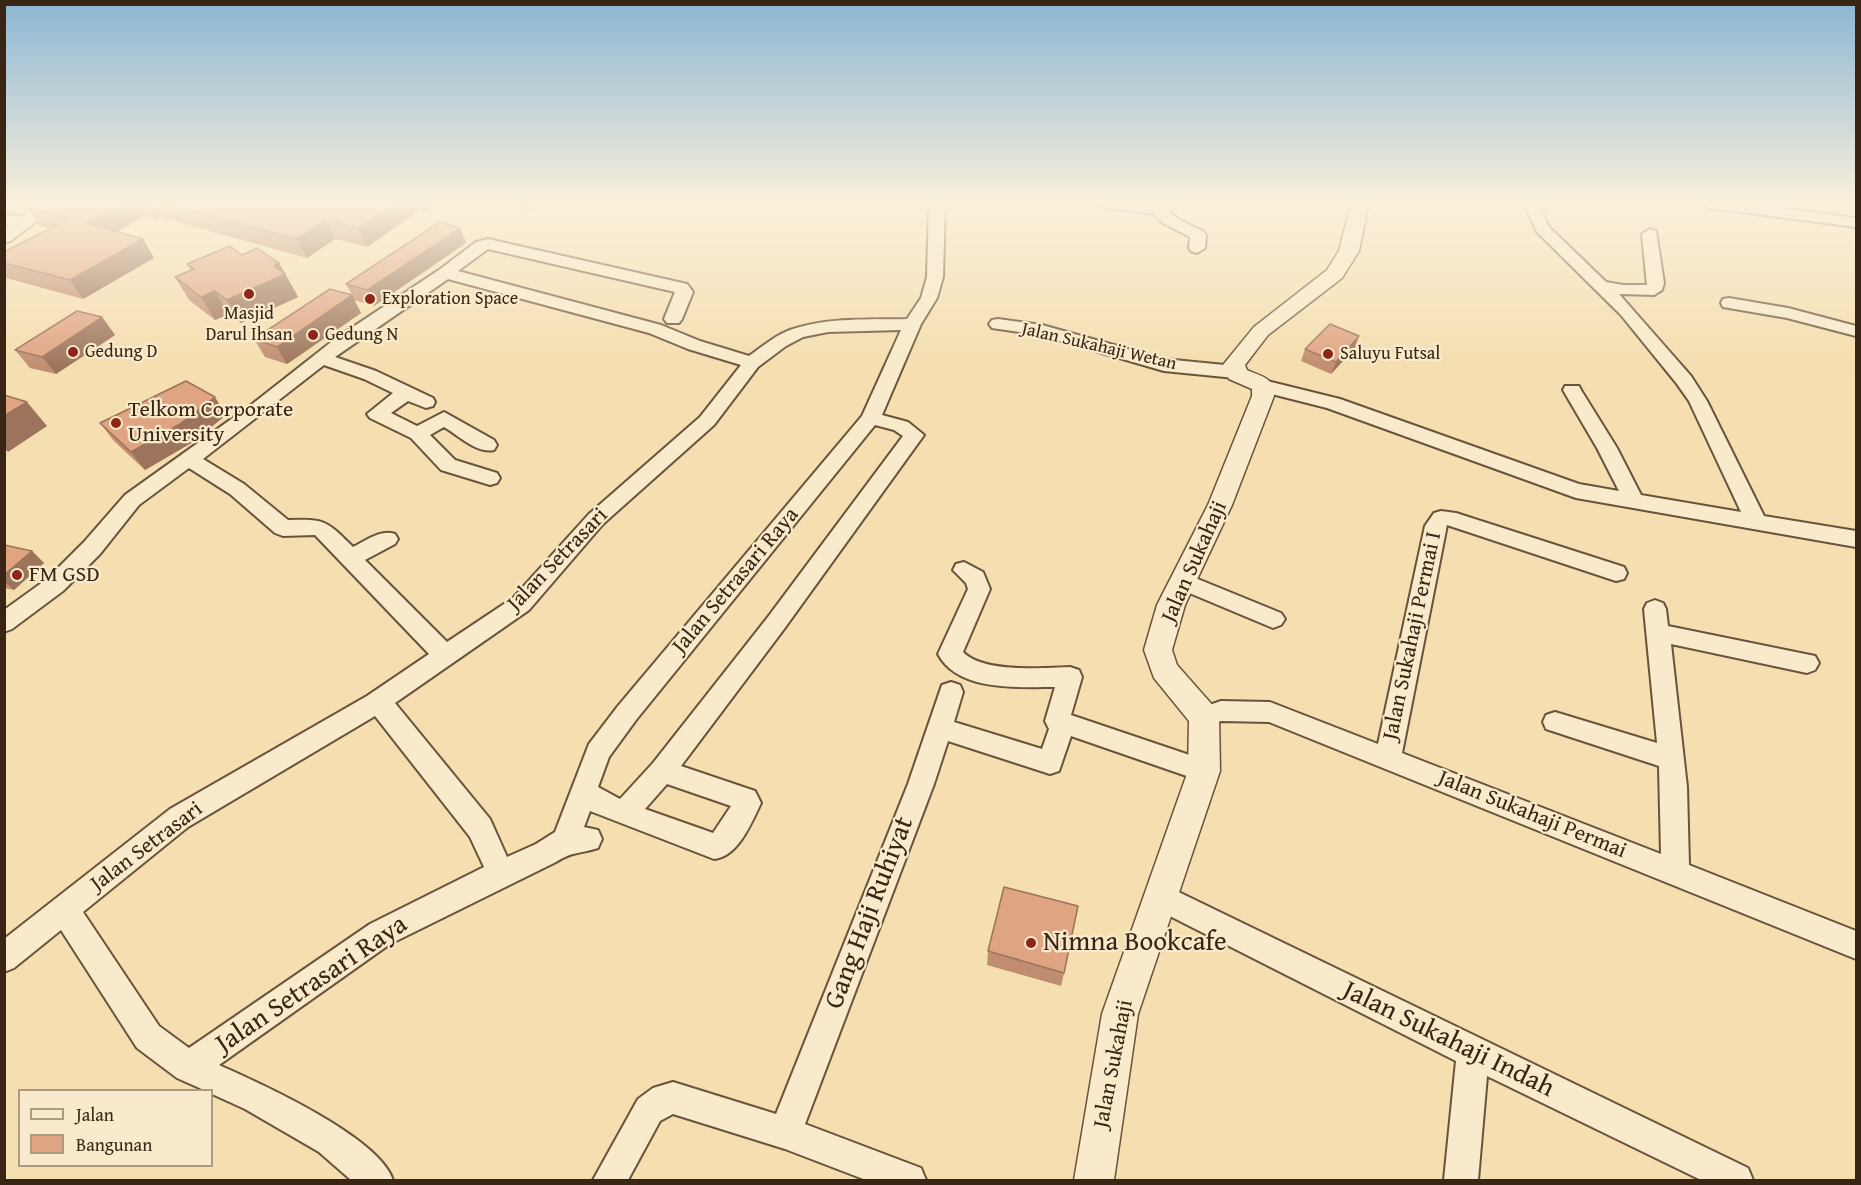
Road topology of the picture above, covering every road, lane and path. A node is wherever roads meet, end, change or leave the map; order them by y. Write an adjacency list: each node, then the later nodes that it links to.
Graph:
1 (464, 258): 7 (street)
2 (551, 258): 10 (street)
3 (936, 258): 11 (street)
4 (1345, 258): 16 (street)
5 (1573, 258): 8 (street)
6 (1653, 258): 8 (street)
7 (445, 273): 14 (street); 15 (street)
8 (1603, 286): 27 (street)
9 (1729, 303): 13 (street)
10 (673, 318)
11 (912, 324): 15 (street, Jalan Setrasari); 21 (street, Jalan Setrasari Raya)
12 (998, 324): 16 (street, Jalan Sukahaji Wetan)
13 (1857, 331)
14 (321, 358): 19 (street); 24 (street)
15 (752, 363): 36 (street, Jalan Setrasari)
16 (1235, 372): 17 (street)
17 (1263, 386): 26 (street); 33 (street, Jalan Sukahaji)
18 (1572, 390): 26 (street)
19 (407, 392): 20 (street); 22 (street)
20 (426, 402)
21 (871, 418): 46 (street); 48 (street, Jalan Setrasari Raya)
22 (418, 434): 23 (street); 25 (street)
23 (487, 445)
24 (189, 459): 30 (street); 35 (street)
25 (490, 478)
26 (1633, 499): 27 (street)
27 (1756, 521): 29 (street)
28 (387, 539): 30 (street)
29 (1857, 539)
30 (350, 558): 36 (street)
31 (964, 570): 41 (street)
32 (1616, 573): 44 (street, Jalan Sukahaji Permai I)
33 (1183, 581): 34 (street); 40 (street, Jalan Sukahaji)
34 (1273, 619)
35 (4, 623)
36 (444, 656): 39 (street, Jalan Setrasari)
37 (1807, 663): 45 (street)
38 (951, 692): 43 (street, Gang Haji Ruhiyat)
39 (376, 703): 51 (street); 53 (street, Jalan Setrasari)
40 (1204, 717): 44 (street, Jalan Sukahaji Permai); 47 (street, Jalan Sukahaji)
41 (1060, 722): 43 (street); 47 (street)
42 (1555, 722): 45 (street)
43 (939, 728): 58 (street, Gang Haji Ruhiyat)
44 (1388, 758): 50 (street, Jalan Sukahaji Permai)
45 (1671, 759): 50 (street)
46 (662, 771): 49 (street); 49 (street)
47 (1204, 771): 52 (street, Jalan Sukahaji)
48 (585, 792): 49 (street); 51 (street, Jalan Setrasari Raya)
49 (624, 813)
50 (1675, 872): 54 (street, Jalan Sukahaji Permai)
51 (501, 873): 57 (street, Jalan Setrasari Raya)
52 (1162, 897): 56 (street, Jalan Sukahaji Indah); 62 (street, Jalan Sukahaji)
53 (65, 910): 55 (street, Jalan Setrasari); 57 (street)
54 (1857, 945)
55 (5, 956)
56 (1473, 1053): 63 (street); 64 (street, Jalan Sukahaji Indah)
57 (188, 1067): 59 (street)
58 (785, 1133): 60 (street); 61 (street)
59 (376, 1180)
60 (610, 1180)
61 (909, 1180)
62 (1094, 1180)
63 (1461, 1180)
64 (1736, 1180)

